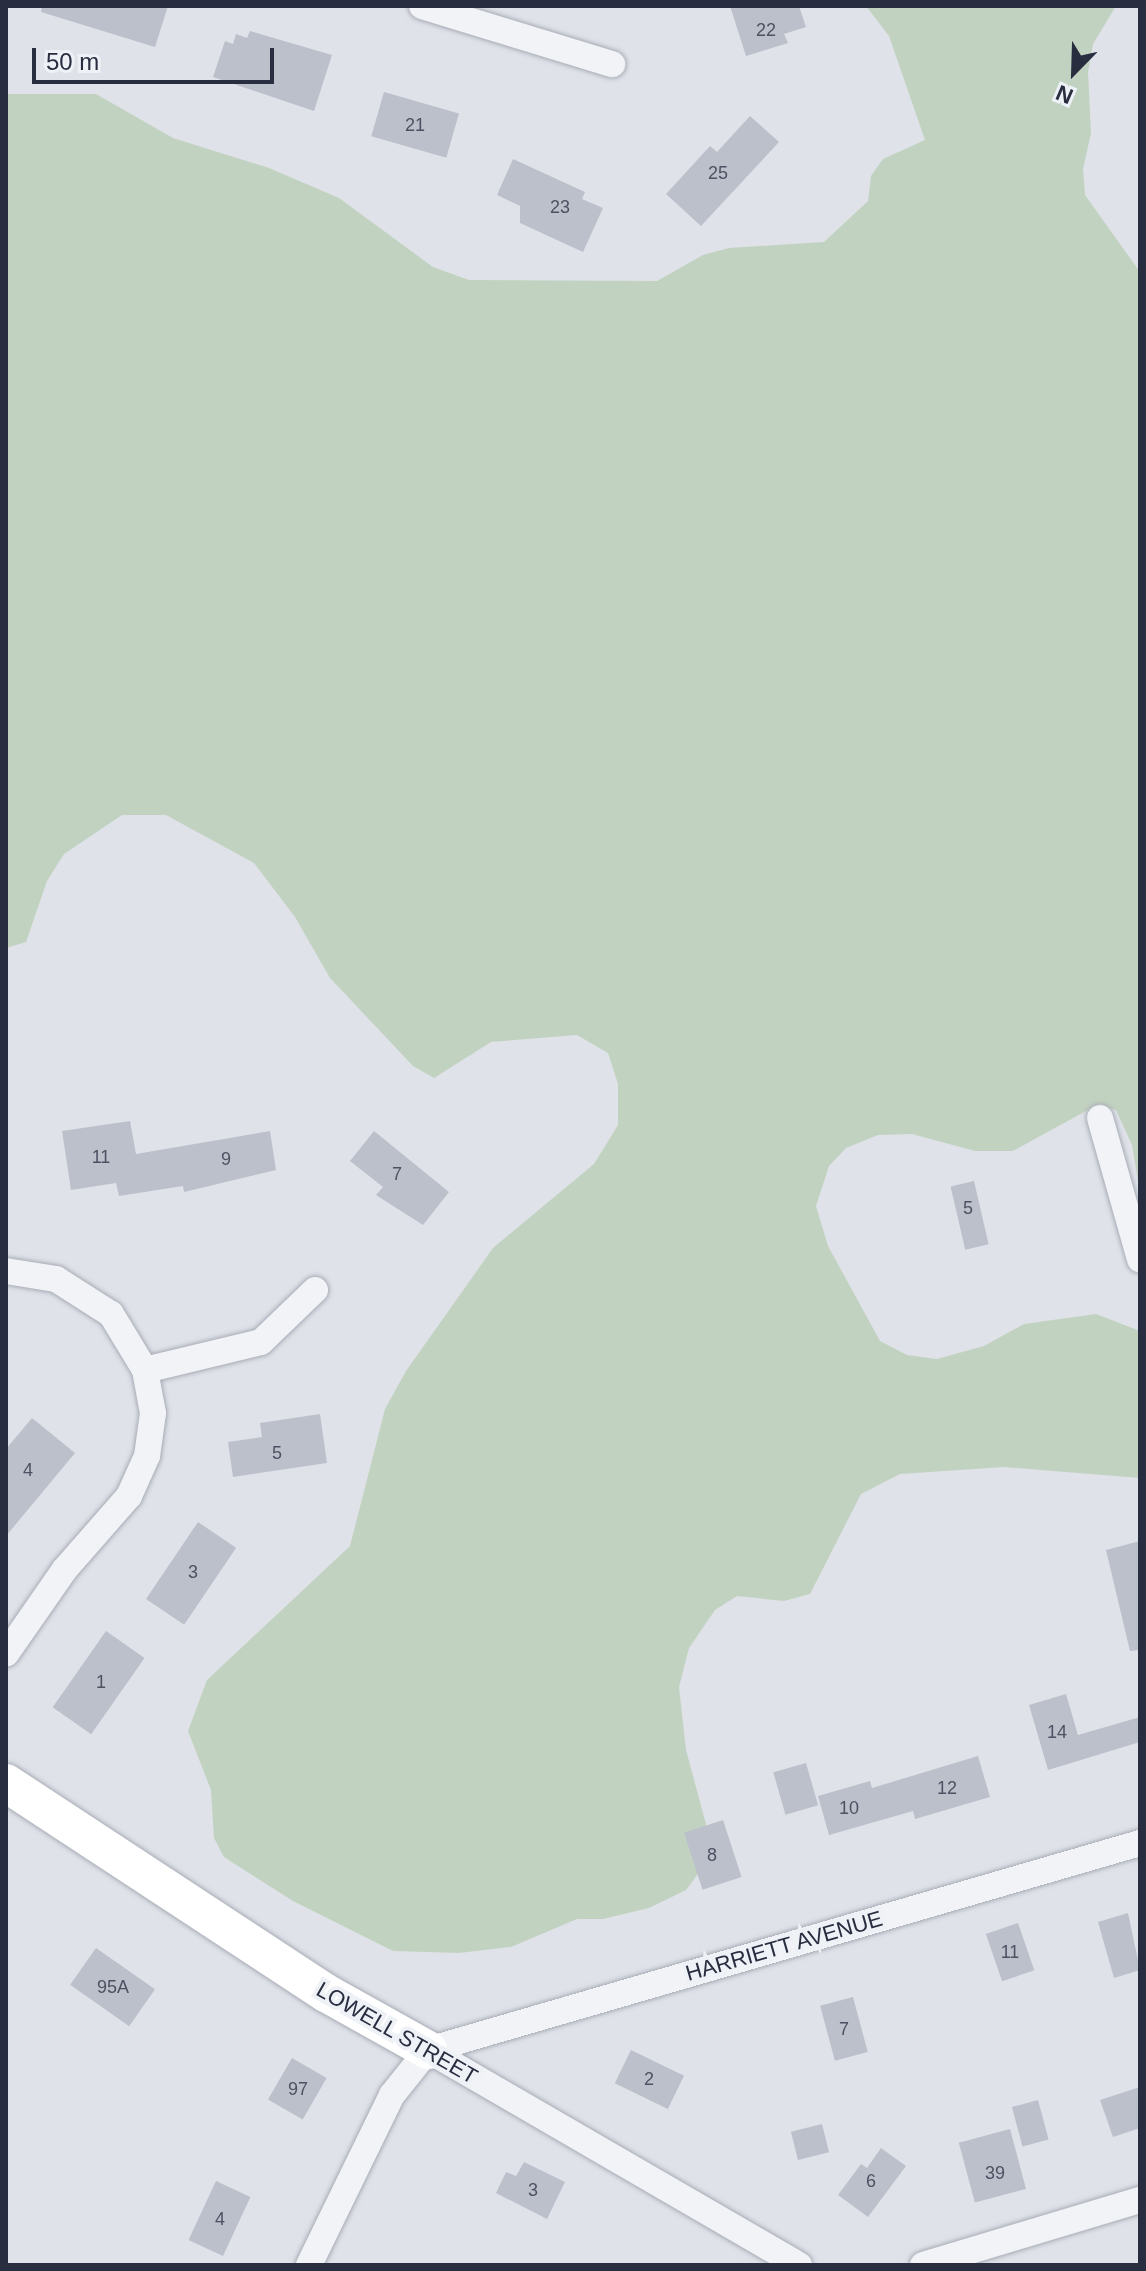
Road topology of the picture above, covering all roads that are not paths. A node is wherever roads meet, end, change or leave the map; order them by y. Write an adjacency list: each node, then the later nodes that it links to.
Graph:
1 (422, 6): 2 (street)
2 (612, 64)
3 (1100, 1118): 4 (street)
4 (1140, 1259)
5 (6, 1271): 7 (street)
6 (315, 1290): 7 (street)
7 (145, 1370): 8 (street)
8 (6, 1654)
9 (6, 1783): 11 (street, LOWELL STREET)
10 (1140, 1843): 11 (street, HARRIETT AVENUE)
11 (428, 2050): 13 (street); 14 (street, LOWELL STREET)
12 (1140, 2200): 15 (street)
13 (309, 2265)
14 (799, 2265)
15 (923, 2265)

